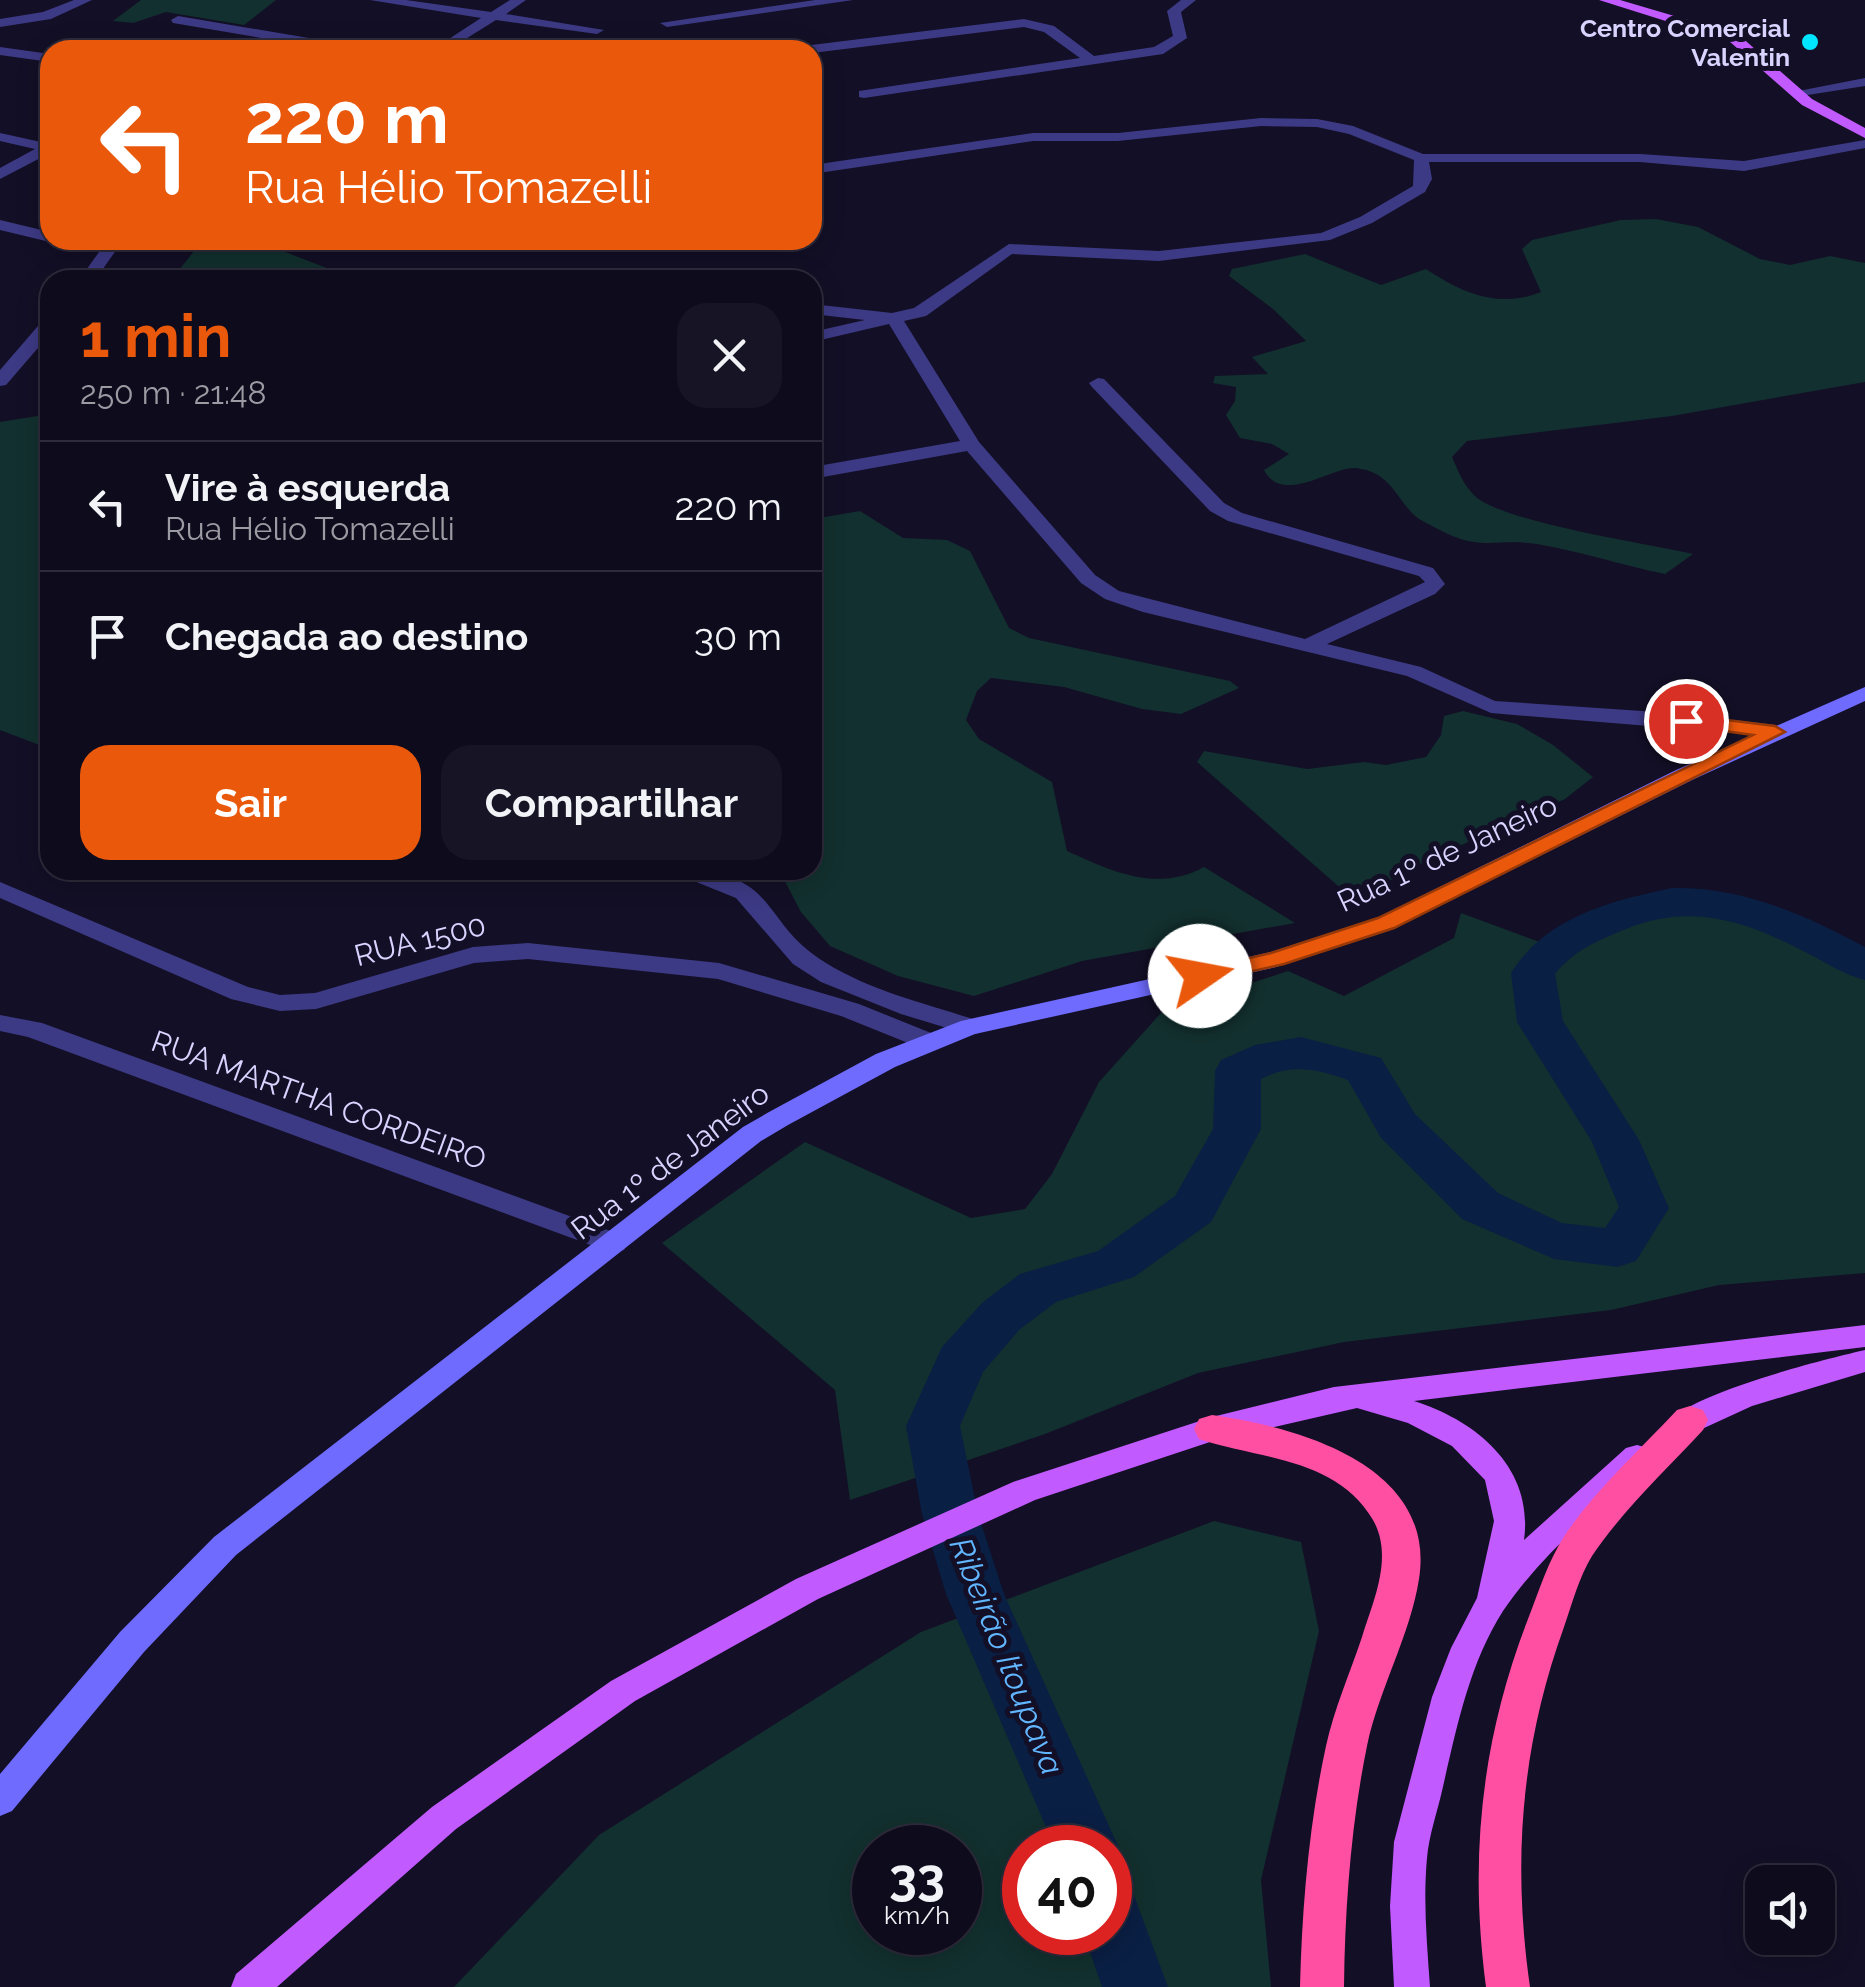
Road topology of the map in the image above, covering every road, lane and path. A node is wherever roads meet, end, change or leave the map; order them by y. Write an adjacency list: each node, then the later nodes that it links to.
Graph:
1 (85, 0): 10 (street)
2 (377, 0): 7 (street)
3 (519, 0): 7 (street)
4 (846, 0): 9 (street)
5 (1189, 0): 17 (street)
6 (1606, 0): 19 (main road)
7 (491, 17): 11 (street); 13 (street)
8 (178, 20): 12 (street)
9 (667, 22)
10 (0, 23)
11 (597, 30)
12 (297, 40)
13 (455, 40)
14 (822, 48): 17 (street)
15 (0, 51): 16 (street)
16 (40, 57)
17 (1092, 61): 20 (street)
18 (1865, 82): 19 (street)
19 (1795, 93): 22 (main road)
20 (864, 94)
21 (40, 129): 24 (street)
22 (1865, 134)
23 (0, 137): 24 (street)
24 (18, 141): 26 (street)
25 (1865, 144): 28 (street)
26 (40, 146)
27 (40, 153): 30 (street)
28 (1421, 158): 29 (street); 36 (street)
29 (822, 168)
30 (0, 174)
31 (0, 225): 32 (street)
32 (18, 230): 33 (street); 34 (street)
33 (40, 234)
34 (0, 243)
35 (822, 310): 36 (street)
36 (896, 320): 38 (street); 41 (street)
37 (40, 335): 39 (street)
38 (822, 336)
39 (0, 381)
40 (1098, 383): 43 (street)
41 (970, 445): 42 (street); 43 (street)
42 (822, 470)
43 (1310, 644): 45 (street)
44 (1865, 693): 45 (street, Rua 1º de Janeiro)
45 (1775, 732): 49 (street, Rua 1º de Janeiro)
46 (718, 880): 49 (street)
47 (0, 890): 50 (street, RUA 1500)
48 (0, 1023): 51 (street, RUA MARTHA CORDEIRO)
49 (970, 1027): 50 (street, Rua 1º de Janeiro)
50 (927, 1041): 51 (street, Rua 1º de Janeiro)
51 (614, 1243): 58 (street, Rua 1º de Janeiro)
52 (1865, 1336): 54 (main road)
53 (1865, 1361): 55 (main road)
54 (1334, 1399): 56 (main road); 57 (main road)
55 (1690, 1420): 57 (main road); 62 (highway)
56 (1212, 1429): 59 (main road); 60 (highway)
57 (1491, 1602): 61 (main road)
58 (0, 1800)
59 (249, 1987)
60 (1322, 1987)
61 (1412, 1987)
62 (1508, 1987)

